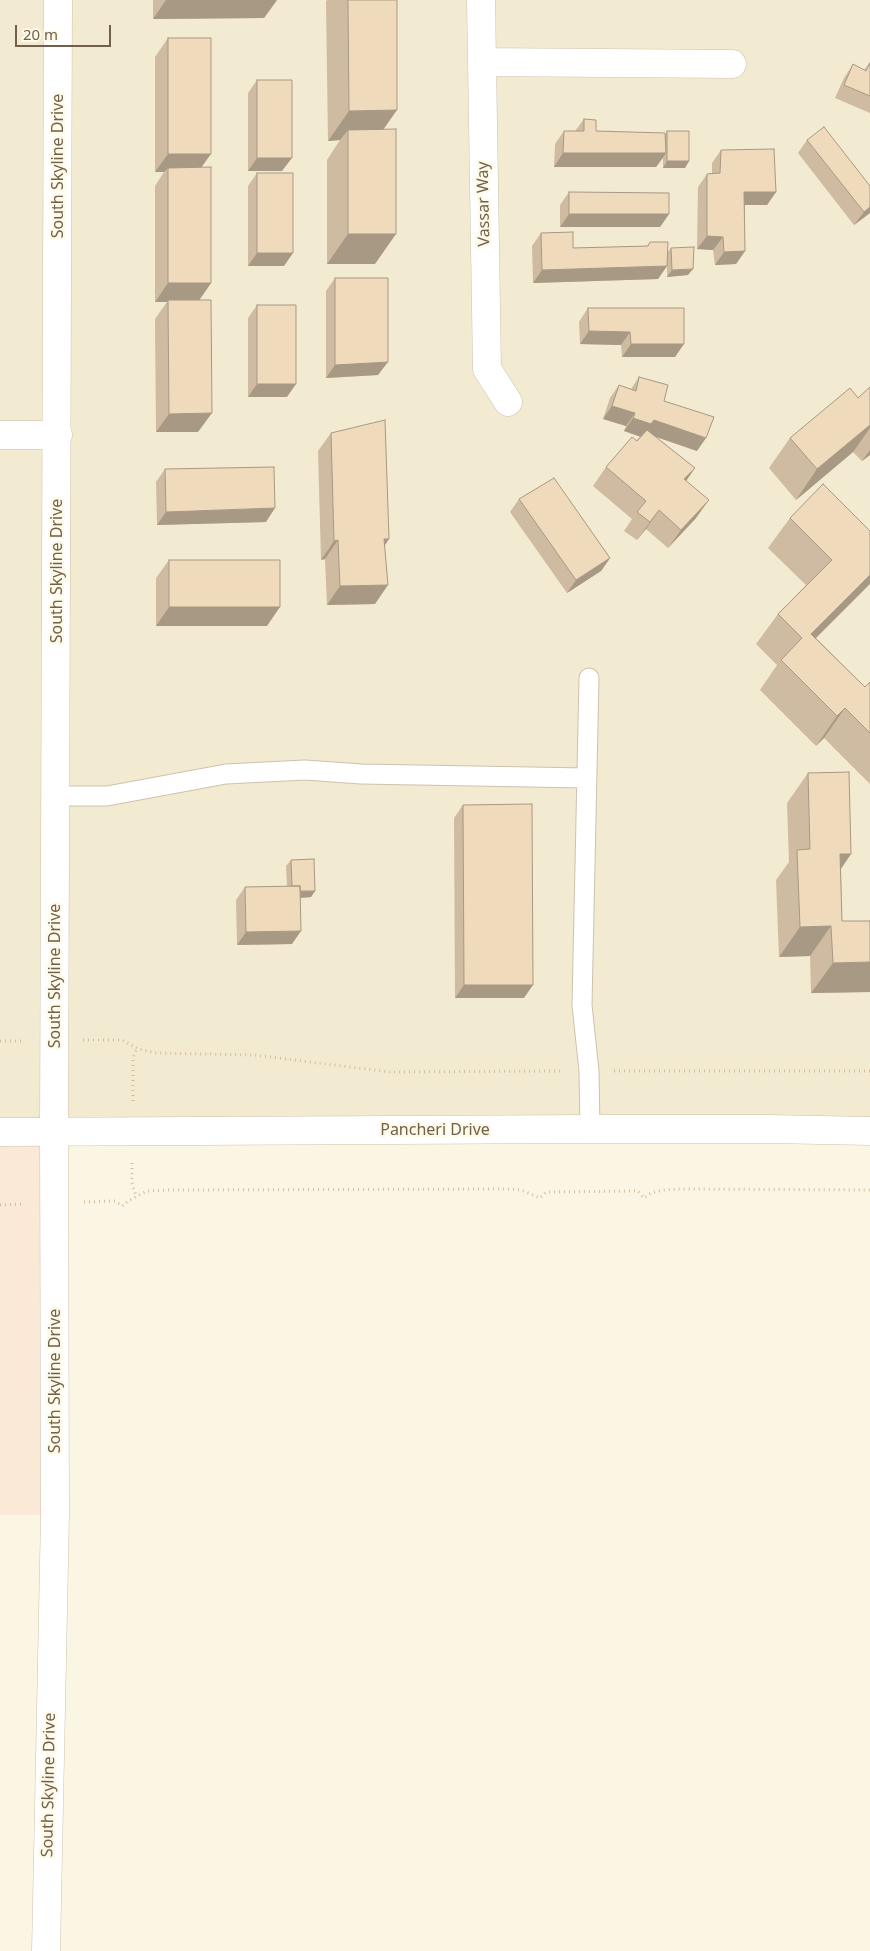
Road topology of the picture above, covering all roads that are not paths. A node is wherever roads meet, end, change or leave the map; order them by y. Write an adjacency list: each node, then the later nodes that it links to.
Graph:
1 (58, 0): 7 (main road, South Skyline Drive)
2 (481, 0): 3 (main road, Vassar Way)
3 (482, 62): 4 (main road); 5 (main road, Vassar Way)
4 (732, 64)
5 (508, 402)
6 (0, 435): 7 (main road)
7 (58, 435): 10 (main road, South Skyline Drive)
8 (589, 678): 9 (lane)
9 (587, 778): 10 (lane); 11 (lane)
10 (56, 796): 14 (main road, South Skyline Drive)
11 (590, 1129): 12 (main road, Pancheri Drive); 14 (main road, Pancheri Drive)
12 (870, 1131)
13 (0, 1132): 14 (main road, Pancheri Drive)
14 (54, 1132): 15 (main road, South Skyline Drive)
15 (46, 1951)

